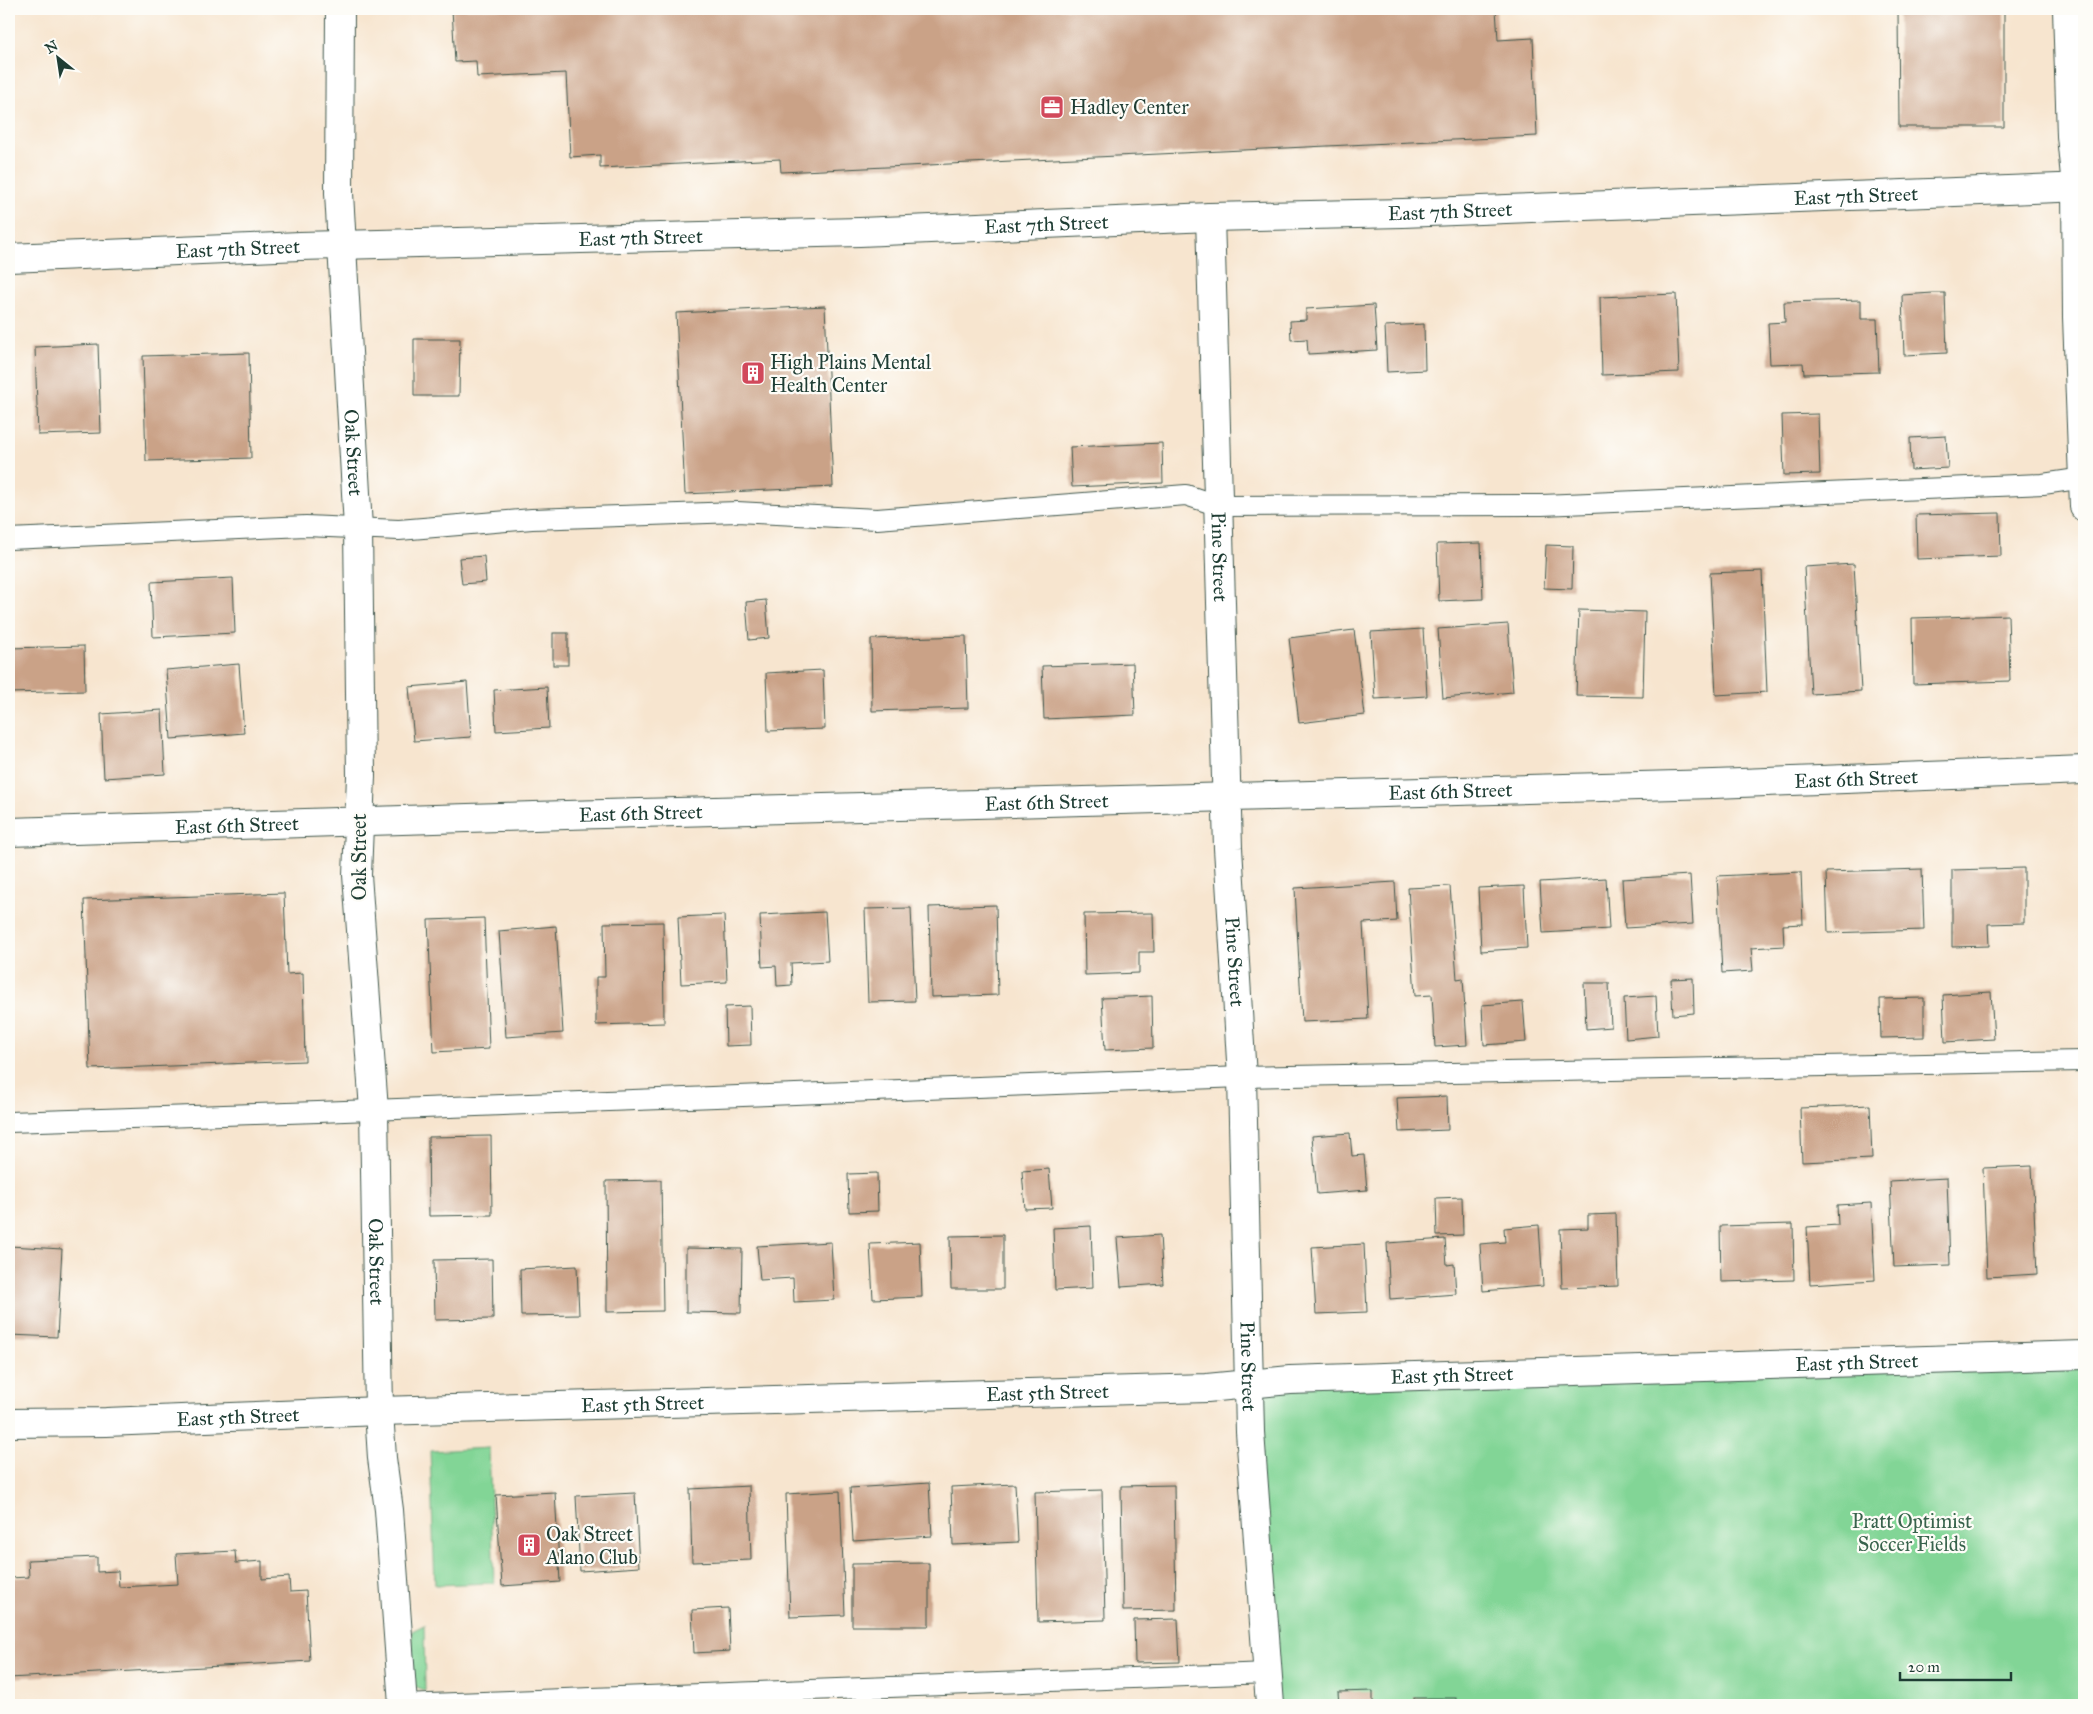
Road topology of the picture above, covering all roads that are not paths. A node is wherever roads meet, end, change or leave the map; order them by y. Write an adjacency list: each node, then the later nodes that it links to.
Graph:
1 (340, 9): 5 (street, Oak Street)
2 (2067, 9): 3 (street)
3 (2080, 187): 4 (street, East 7th Street); 7 (street)
4 (1210, 217): 5 (street, East 7th Street); 8 (street, Pine Street)
5 (342, 246): 6 (street, East 7th Street); 10 (street, Oak Street)
6 (9, 258)
7 (2084, 478): 8 (lane); 9 (street)
8 (1219, 506): 10 (lane); 13 (street, Pine Street)
9 (2084, 507)
10 (358, 528): 11 (lane); 14 (street, Oak Street)
11 (9, 539)
12 (2084, 770): 13 (street, East 6th Street)
13 (1228, 797): 14 (street, East 6th Street); 17 (street, Pine Street)
14 (358, 821): 15 (street, East 6th Street); 18 (street, Oak Street)
15 (9, 832)
16 (2084, 1062): 17 (lane)
17 (1242, 1077): 18 (lane); 21 (street, Pine Street)
18 (374, 1110): 19 (lane); 22 (street, Oak Street)
19 (9, 1122)
20 (2084, 1355): 21 (street, East 5th Street)
21 (1248, 1384): 22 (street, East 5th Street); 24 (street, Pine Street)
22 (379, 1411): 23 (street, East 5th Street); 25 (street, Oak Street)
23 (9, 1423)
24 (1269, 1673): 25 (lane); 26 (street, Pine Street)
25 (403, 1705)
26 (1270, 1705)

